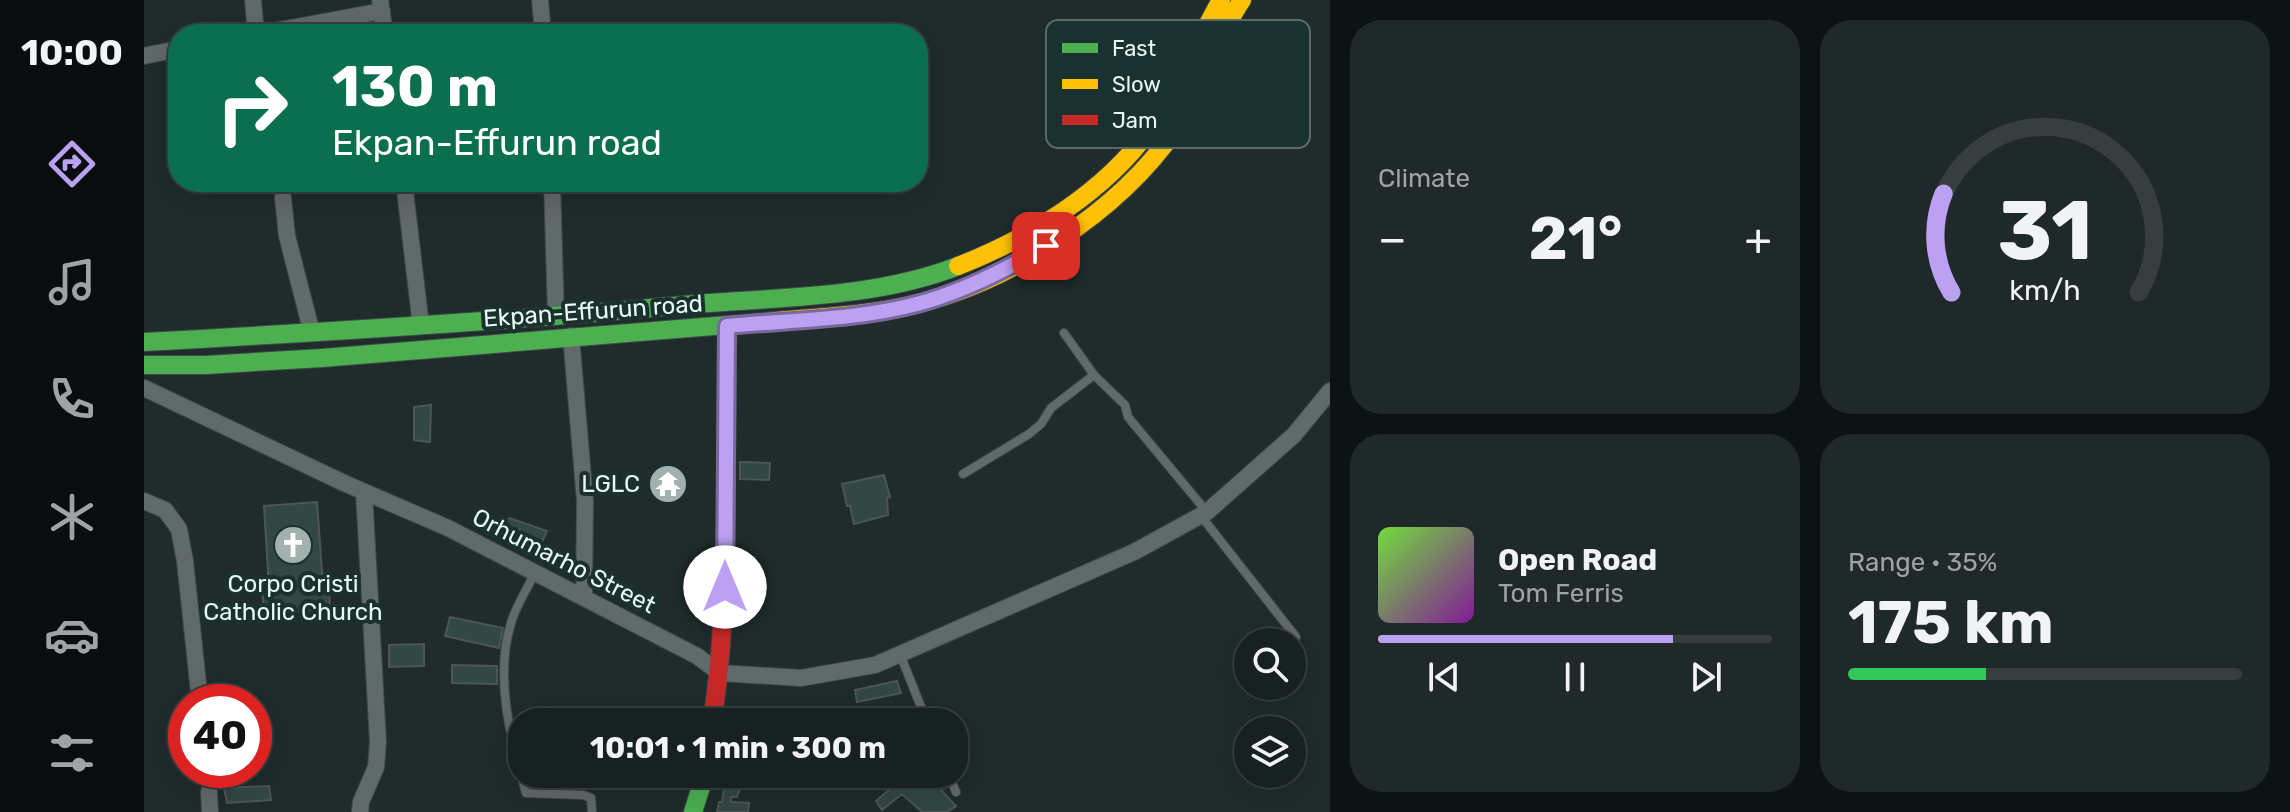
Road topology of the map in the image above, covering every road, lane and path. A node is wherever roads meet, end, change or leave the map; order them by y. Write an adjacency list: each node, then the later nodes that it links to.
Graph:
1 (253, 0): 8 (street)
2 (540, 0): 10 (street)
3 (1221, 0): 6 (main road)
4 (1242, 0): 7 (main road, Ekpan-Effurun road)
5 (381, 6): 9 (street)
6 (1211, 20)
7 (1229, 20)
8 (256, 24)
9 (301, 24)
10 (542, 24)
11 (168, 51): 12 (street)
12 (144, 56)
13 (1134, 148): 18 (main road)
14 (1163, 148): 19 (main road, Ekpan-Effurun road)
15 (405, 192): 21 (street)
16 (552, 192): 20 (street)
17 (283, 198): 23 (street)
18 (868, 288): 19 (main road); 20 (main road)
19 (868, 313): 22 (main road, Ekpan-Effurun road)
20 (556, 317): 21 (main road)
21 (421, 326): 23 (main road)
22 (727, 326): 25 (main road, Ekpan-Effurun road); 39 (main road)
23 (312, 333): 26 (main road)
24 (1064, 333): 28 (lane)
25 (571, 336): 27 (main road, Ekpan-Effurun road); 36 (street)
26 (144, 342)
27 (144, 365)
28 (1094, 375): 31 (lane); 34 (lane)
29 (144, 388): 32 (street, Orhumarho Street)
30 (1330, 391): 34 (street)
31 (963, 474)
32 (364, 492): 35 (street, Orhumarho Street); 48 (street)
33 (144, 501): 40 (street)
34 (1204, 513): 37 (lane); 38 (street)
35 (535, 573): 36 (street, Orhumarho Street); 49 (lane)
36 (584, 598): 39 (street, Orhumarho Street)
37 (1289, 628)
38 (900, 654): 39 (street); 42 (lane)
39 (720, 673): 41 (main road)
40 (198, 684)
41 (714, 708)
42 (921, 708)
43 (701, 788): 50 (main road)
44 (954, 788): 46 (lane)
45 (209, 792): 47 (street)
46 (956, 792)
47 (210, 812)
48 (360, 812)
49 (592, 812)
50 (693, 812)

